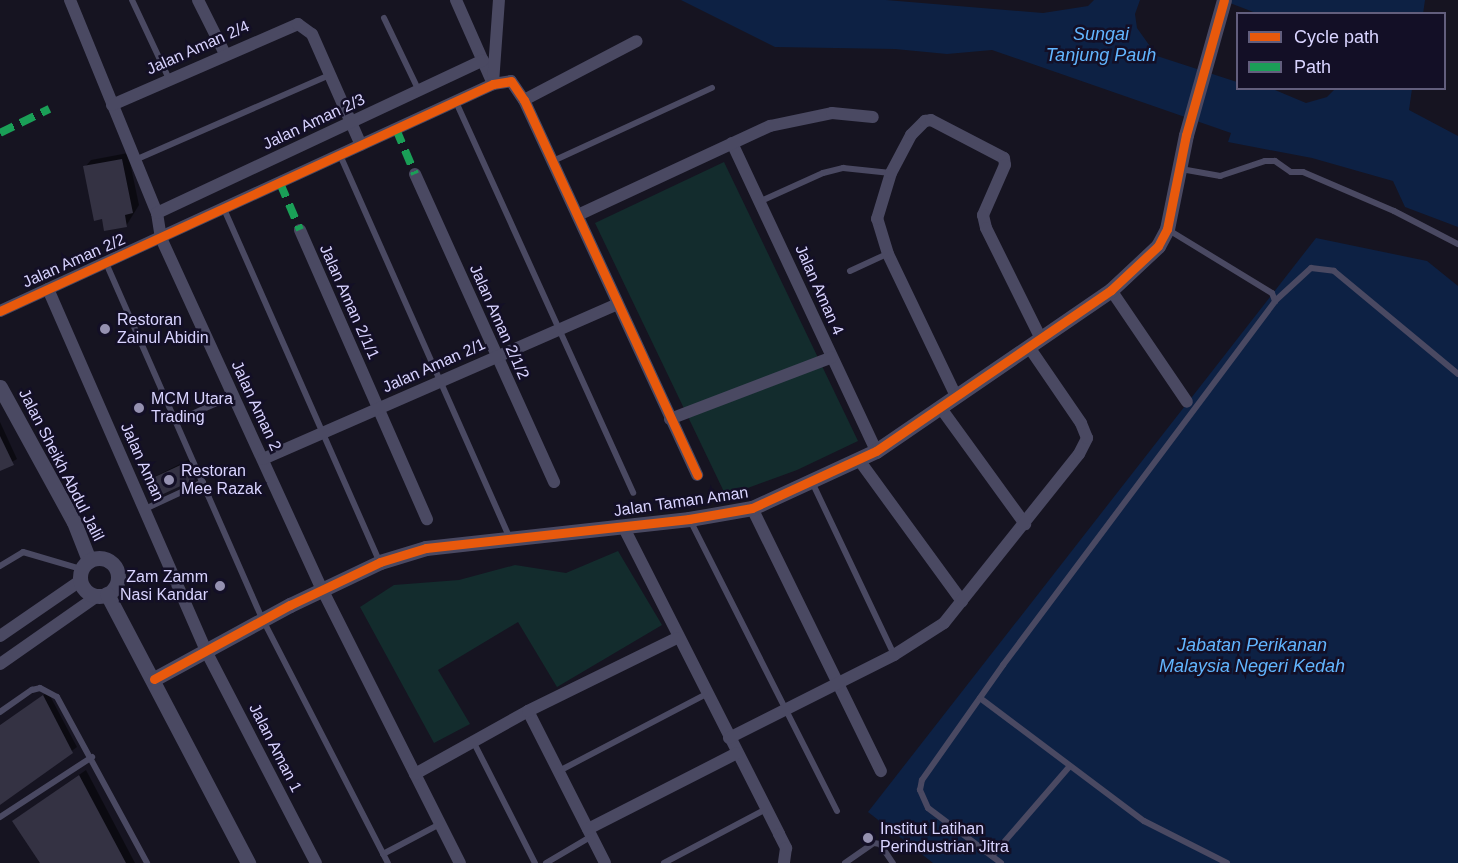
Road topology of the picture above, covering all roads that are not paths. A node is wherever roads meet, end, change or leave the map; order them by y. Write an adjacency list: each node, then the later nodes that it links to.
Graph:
1 (70, 0): 18 (street, Jalan Aman 2)
2 (132, 0): 12 (lane)
3 (198, 0): 9 (street)
4 (456, 0): 10 (street)
5 (499, 0): 13 (street)
6 (1222, 7): 26 (street, Jalan Taman Aman)
7 (384, 18): 15 (lane)
8 (637, 41): 16 (street)
9 (225, 54): 11 (street, Jalan Aman 2/4); 12 (street, Jalan Aman 2/4)
10 (483, 60): 13 (street); 15 (street, Jalan Aman 2/3)
11 (330, 75): 20 (street); 24 (lane)
12 (169, 79): 18 (street, Jalan Aman 2/4)
13 (493, 84): 16 (street); 17 (street, Jalan Aman 2/2)
14 (712, 88): 25 (lane)
15 (419, 91): 20 (street, Jalan Aman 2/3)
16 (524, 100): 25 (street)
17 (456, 102): 22 (street, Jalan Aman 2/2); 45 (lane)
18 (112, 105): 24 (street, Jalan Aman 2)
19 (873, 117): 21 (street)
20 (352, 123): 22 (street); 31 (street, Jalan Aman 2/3)
21 (732, 143): 29 (street, Jalan Aman 4); 32 (street)
22 (361, 145): 23 (street, Jalan Aman 2/2)
23 (340, 155): 30 (street, Jalan Aman 2/2); 50 (lane)
24 (135, 160): 31 (street, Jalan Aman 2)
25 (553, 161): 32 (street)
26 (1180, 168): 33 (street, Jalan Taman Aman); 36 (lane)
27 (891, 173): 29 (lane); 37 (street); 46 (street)
28 (415, 174): 47 (street, Jalan Aman 2/1/2)
29 (761, 201): 48 (street, Jalan Aman 4)
30 (224, 209): 35 (street, Jalan Aman 2/2); 59 (lane)
31 (157, 213): 35 (street, Jalan Aman 2)
32 (578, 215): 43 (street)
33 (1167, 229): 41 (street, Jalan Taman Aman); 42 (lane)
34 (300, 230): 56 (street, Jalan Aman 2/1/1)
35 (161, 238): 38 (street, Jalan Aman 2/2); 52 (street, Jalan Aman 2)
36 (1458, 244)
37 (888, 254): 39 (lane); 53 (street)
38 (106, 263): 40 (street, Jalan Aman 2/2); 58 (lane)
39 (850, 271)
40 (48, 289): 44 (street, Jalan Aman 2/2); 69 (street, Jalan Aman)
41 (1111, 290): 46 (street, Jalan Taman Aman); 54 (street)
42 (1275, 302): 49 (lane); 90 (lane)
43 (618, 304): 45 (street, Jalan Aman 2/1); 57 (street)
44 (0, 310)
45 (559, 330): 47 (street, Jalan Aman 2/1); 67 (lane)
46 (1035, 343): 53 (street, Jalan Taman Aman); 72 (street)
47 (496, 357): 50 (street, Jalan Aman 2/1); 65 (street, Jalan Aman 2/1/2)
48 (832, 357): 57 (street); 60 (street, Jalan Aman 4)
49 (1458, 374)
50 (440, 382): 56 (street, Jalan Aman 2/1); 74 (lane)
51 (0, 387): 77 (street, Jalan Sheikh Abdul Jalil)
52 (234, 396): 58 (lane); 61 (street, Jalan Aman 2)
53 (956, 396): 55 (street, Jalan Taman Aman)
54 (1187, 402)
55 (940, 407): 60 (street, Jalan Taman Aman); 72 (street)
56 (378, 409): 59 (street, Jalan Aman 2/1); 70 (street, Jalan Aman 2/1/1)
57 (670, 419): 63 (street)
58 (176, 421): 64 (lane)
59 (324, 433): 61 (street, Jalan Aman 2/1); 75 (lane)
60 (876, 451): 62 (street, Jalan Taman Aman)
61 (263, 459): 78 (street, Jalan Aman 2)
62 (859, 460): 66 (street, Jalan Taman Aman); 80 (street)
63 (696, 475)
64 (203, 482): 69 (lane); 81 (lane)
65 (554, 482)
66 (812, 482): 68 (street, Jalan Taman Aman); 85 (lane)
67 (633, 493)
68 (753, 508): 71 (street, Jalan Taman Aman); 88 (street)
69 (145, 509): 84 (street, Jalan Aman)
70 (427, 519)
71 (689, 519): 73 (street, Jalan Taman Aman); 91 (lane)
72 (1025, 524): 80 (street)
73 (623, 526): 74 (street, Jalan Taman Aman); 83 (street)
74 (508, 536): 75 (street, Jalan Taman Aman)
75 (380, 562): 78 (street, Jalan Taman Aman)
76 (0, 566): 77 (lane)
77 (84, 570): 79 (street); 79 (street); 82 (street)
78 (322, 589): 81 (street, Jalan Taman Aman); 101 (street, Jalan Aman 2)
79 (102, 595): 86 (street); 87 (street)
80 (962, 602): 85 (street)
81 (263, 620): 84 (street, Jalan Taman Aman); 107 (lane)
82 (0, 636)
83 (677, 638): 89 (street); 92 (street)
84 (205, 649): 87 (street, Jalan Taman Aman); 112 (street, Jalan Aman 1)
85 (894, 655): 88 (street)
86 (0, 664)
87 (154, 680): 111 (street)
88 (838, 683): 91 (street); 99 (street)
89 (706, 694): 94 (street); 100 (lane)
90 (980, 698): 98 (lane); 108 (lane)
91 (784, 710): 94 (street); 103 (lane)
92 (528, 711): 95 (street); 100 (street)
93 (0, 712): 97 (lane)
94 (729, 738): 96 (street)
95 (472, 741): 101 (street); 115 (lane)
96 (737, 753): 102 (street); 106 (street)
97 (92, 757): 104 (lane); 110 (lane)
98 (1069, 767): 108 (lane); 109 (lane)
99 (881, 771)
100 (559, 772): 106 (street)
101 (415, 774): 105 (street, Jalan Aman 2)
102 (766, 809): 118 (lane); 119 (street)
103 (837, 811)
104 (0, 818)
105 (440, 824): 107 (lane); 114 (street, Jalan Aman 2)
106 (590, 832): 116 (lane); 117 (street)
107 (383, 854): 113 (lane)
108 (992, 856): 122 (lane)
109 (1223, 862)
110 (147, 863)
111 (248, 863)
112 (316, 863)
113 (387, 863)
114 (460, 863)
115 (535, 863)
116 (546, 863)
117 (605, 863)
118 (664, 863)
119 (784, 863)
120 (844, 863): 121 (lane)
121 (893, 863)
122 (1000, 863)

